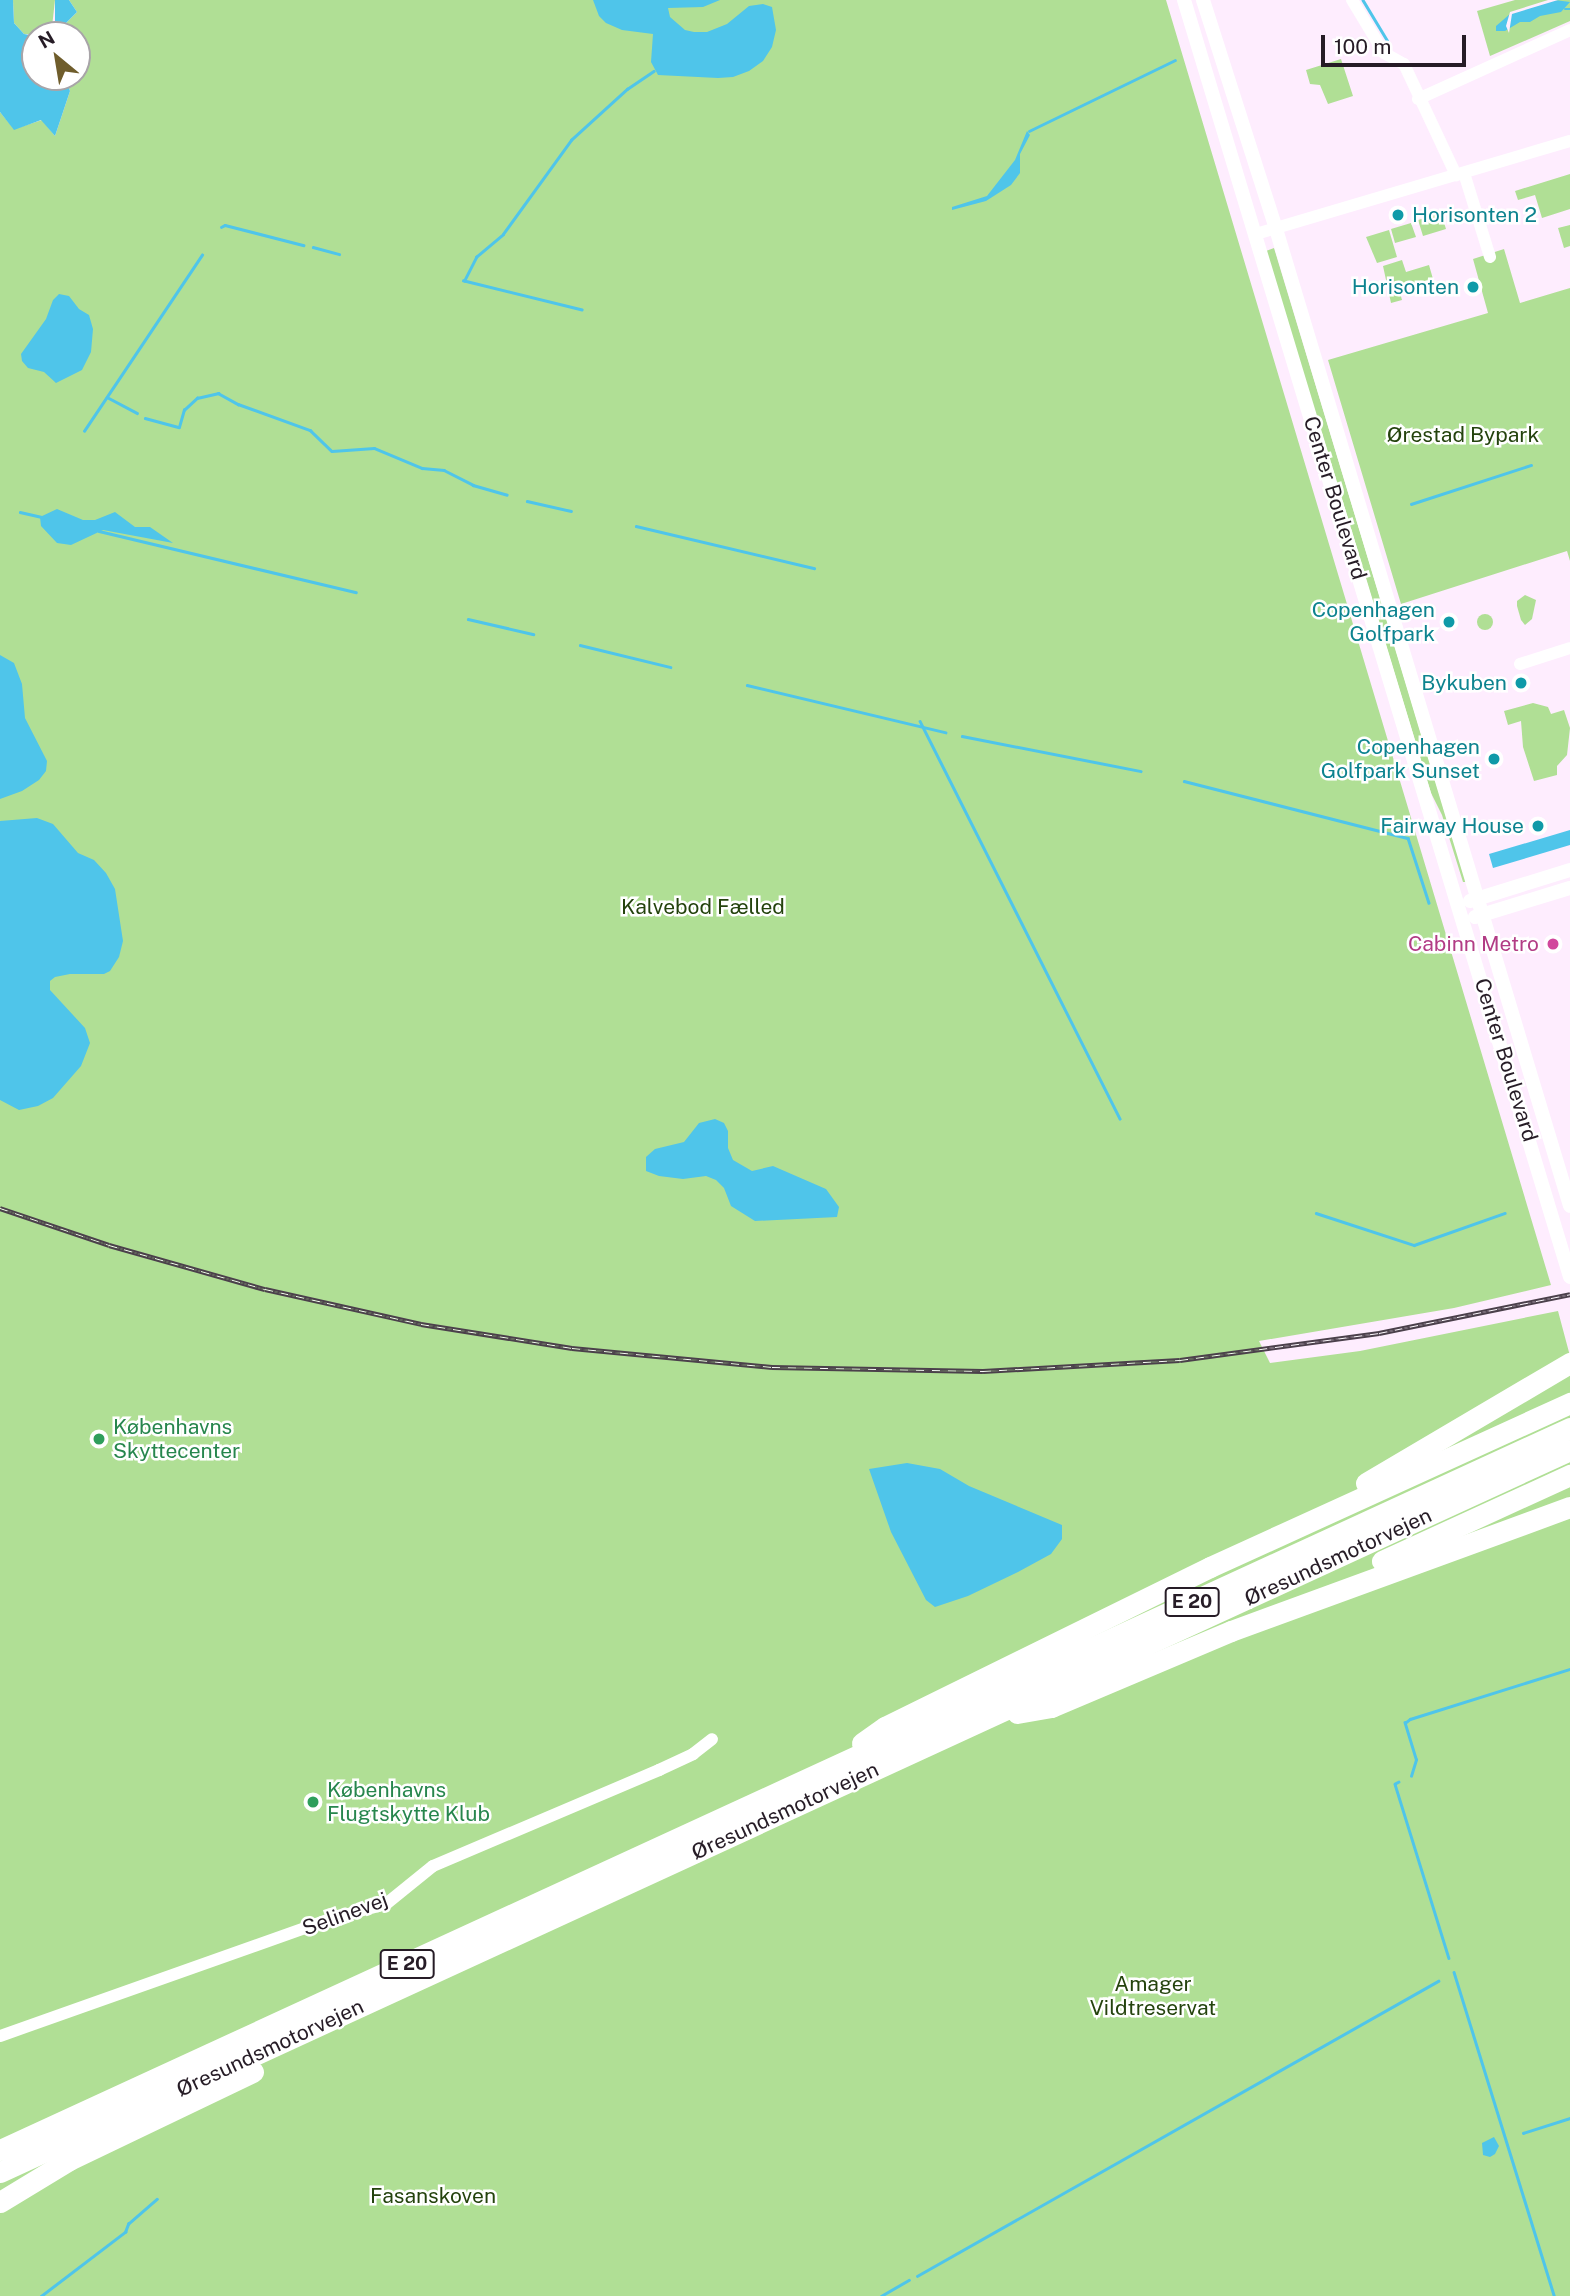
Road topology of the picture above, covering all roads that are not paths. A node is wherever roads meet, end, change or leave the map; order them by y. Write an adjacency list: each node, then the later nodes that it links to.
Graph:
1 (1184, 0): 9 (street, Center Boulevard)
2 (1203, 0): 8 (street, Center Boulevard)
3 (1352, 0): 5 (street)
4 (1570, 30): 5 (street)
5 (1418, 99): 7 (street)
6 (1570, 141): 7 (street)
7 (1460, 174): 8 (street); 10 (street)
8 (1276, 229): 9 (street); 15 (street, Center Boulevard)
9 (1256, 234): 16 (street, Center Boulevard)
10 (1490, 257)
11 (1570, 648): 12 (street)
12 (1520, 664)
13 (1570, 870): 15 (street)
14 (1570, 888): 17 (street)
15 (1477, 899): 16 (street); 17 (street, Center Boulevard)
16 (1459, 904): 18 (street, Center Boulevard)
17 (1481, 914): 18 (street); 19 (street, Center Boulevard)
18 (1464, 921): 20 (street, Center Boulevard)
19 (1570, 1206)
20 (1567, 1252): 21 (street, Center Boulevard)
21 (1570, 1277)
22 (1570, 1363): 24 (highway)
23 (1570, 1374): 24 (highway)
24 (1524, 1392): 32 (highway)
25 (1570, 1403): 32 (highway)
26 (1570, 1428): 36 (highway, Øresundsmotorvejen / E 20)
27 (1570, 1450): 34 (highway, Øresundsmotorvejen / E 20)
28 (1570, 1475): 33 (highway)
29 (1570, 1507): 31 (highway)
30 (1570, 1517): 31 (highway)
31 (1470, 1544): 33 (highway)
32 (1210, 1567): 36 (highway)
33 (1231, 1631): 34 (highway)
34 (988, 1718): 37 (highway, Øresundsmotorvejen / E 20)
35 (712, 1740): 38 (street, Selinevej)
36 (814, 1776): 39 (highway, Øresundsmotorvejen / E 20)
37 (344, 2014): 40 (highway, Øresundsmotorvejen / E 20); 41 (highway)
38 (0, 2036)
39 (0, 2150)
40 (0, 2172)
41 (0, 2202)

